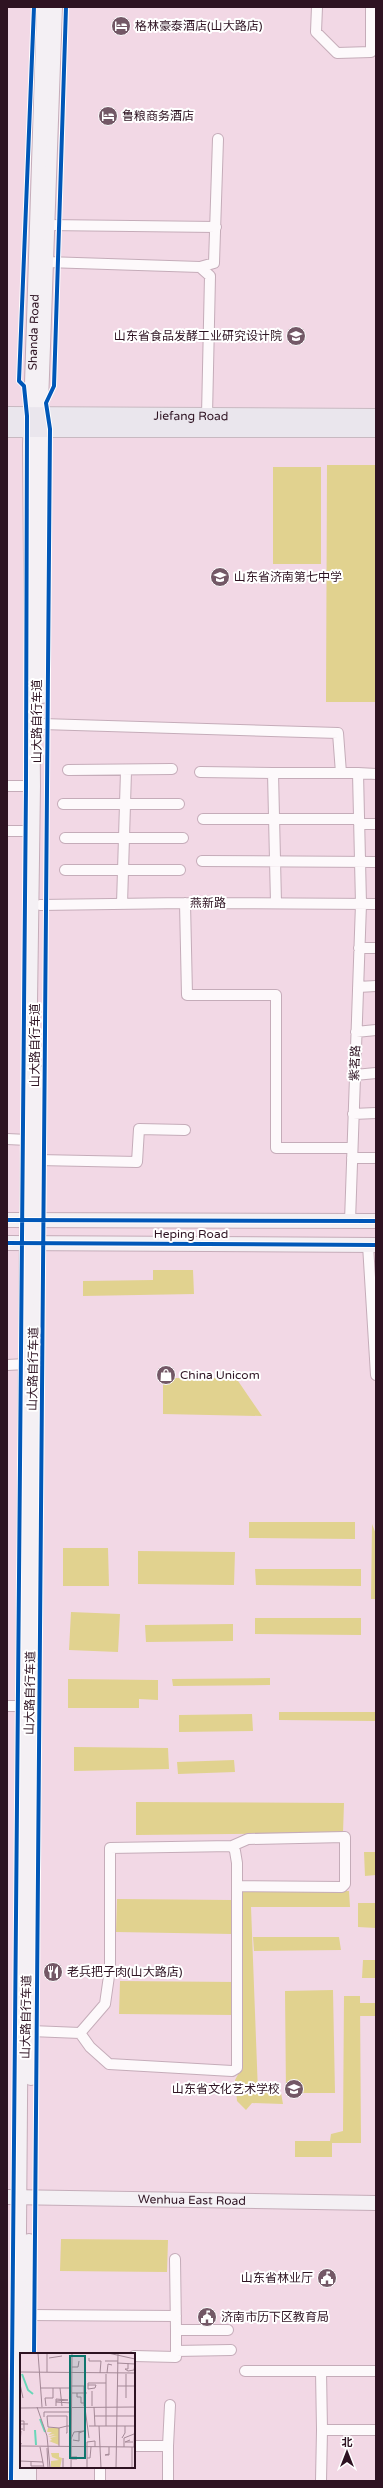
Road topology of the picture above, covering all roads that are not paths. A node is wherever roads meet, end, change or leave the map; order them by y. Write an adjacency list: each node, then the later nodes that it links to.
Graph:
1 (44, 7): 15 (main road, Shanda Road)
2 (55, 7): 8 (main road, Shanda Road)
3 (317, 7): 6 (street)
4 (371, 7): 5 (street)
5 (373, 26): 6 (street)
6 (374, 54)
7 (218, 139): 9 (street)
8 (47, 225): 9 (street); 10 (main road, Shanda Road)
9 (216, 228): 11 (street)
10 (46, 262): 11 (street); 15 (main road, Shanda Road)
11 (200, 267): 13 (street)
12 (7, 415): 15 (main road, Jiefang Road)
13 (207, 415): 15 (main road, Jiefang Road); 16 (main road, Jiefang Road)
14 (376, 417): 16 (main road, Jiefang Road)
15 (37, 422): 16 (main road, Jiefang Road); 17 (main road, Jiefang Road); 19 (main road, Shanda Road); 29 (main road, Shanda Road)
16 (244, 422): 18 (main road, Jiefang Road)
17 (7, 429)
18 (376, 429)
19 (42, 724): 25 (street); 54 (main road, Shanda Road)
20 (172, 769): 22 (street)
21 (68, 770): 22 (street)
22 (126, 771): 32 (street)
23 (200, 772): 24 (street)
24 (273, 773): 25 (street); 34 (street)
25 (341, 773): 26 (street)
26 (358, 773): 27 (street); 35 (street, 紫茗路)
27 (376, 774)
28 (7, 786): 29 (street)
29 (33, 786): 38 (main road, Shanda Road)
30 (63, 804): 32 (street)
31 (179, 804): 32 (street)
32 (125, 806): 40 (street)
33 (203, 819): 34 (street)
34 (274, 819): 35 (street); 43 (street)
35 (359, 821): 36 (street); 44 (street, 紫茗路)
36 (376, 824)
37 (7, 831): 38 (street)
38 (32, 831): 67 (main road, Shanda Road)
39 (65, 838): 40 (street)
40 (124, 838): 41 (street); 47 (street)
41 (182, 838)
42 (202, 861): 43 (street)
43 (275, 862): 44 (street); 50 (street)
44 (360, 862): 45 (street); 52 (street, 紫茗路)
45 (376, 862)
46 (65, 870): 47 (street)
47 (123, 870): 48 (street); 51 (street)
48 (180, 870)
49 (184, 903): 50 (street, 燕新路); 51 (street, 燕新路); 68 (street)
50 (276, 903): 52 (street, 燕新路)
51 (122, 904): 54 (street, 燕新路)
52 (361, 904): 53 (street, 燕新路); 55 (street, 紫茗路)
53 (376, 904)
54 (40, 905): 71 (main road, Shanda Road)
55 (359, 948): 56 (street); 58 (street, 紫茗路)
56 (376, 948)
57 (376, 986): 58 (street)
58 (358, 987): 60 (street, 紫茗路)
59 (376, 1030): 60 (street)
60 (356, 1032): 62 (street, 紫茗路)
61 (376, 1073): 62 (street)
62 (355, 1075): 64 (street, 紫茗路)
63 (376, 1113): 64 (street)
64 (353, 1114): 68 (street, 紫茗路)
65 (185, 1130): 71 (street)
66 (7, 1140): 67 (street)
67 (28, 1140): 73 (main road, Shanda Road)
68 (352, 1148): 69 (street, 紫茗路)
69 (352, 1158): 70 (street); 74 (street, 紫茗路)
70 (376, 1158)
71 (38, 1160): 73 (main road, Shanda Road)
72 (7, 1220): 73 (main road, Heping Road)
73 (32, 1220): 74 (main road, Heping Road); 77 (main road, Shanda Road)
74 (350, 1221): 75 (main road, Heping Road)
75 (376, 1222)
76 (7, 1243): 77 (main road, Heping Road)
77 (32, 1244): 78 (main road, Heping Road); 79 (main road, Shanda Road); 86 (main road, Shanda Road)
78 (372, 1245): 81 (street)
79 (26, 1364): 80 (street); 83 (main road, Shanda Road)
80 (7, 1365)
81 (376, 1375)
82 (7, 1706): 83 (street)
83 (23, 1706): 88 (main road, Shanda Road)
84 (232, 1846): 85 (street); 85 (street); 87 (street)
85 (237, 1886): 87 (street)
86 (31, 2031): 87 (street); 88 (main road, Shanda Road)
87 (80, 2033)
88 (19, 2198): 89 (main road, Wenhua East Road); 91 (main road, Shanda Road); 109 (main road, Shanda Road)
89 (376, 2203)
90 (175, 2259): 92 (street)
91 (29, 2315): 92 (street); 97 (main road, Shanda Road)
92 (176, 2316): 93 (street)
93 (176, 2330): 94 (street); 96 (street)
94 (228, 2330)
95 (231, 2350): 96 (street)
96 (176, 2351): 98 (street)
97 (29, 2353)
98 (135, 2356)
99 (245, 2371): 100 (street)
100 (321, 2371): 101 (street); 103 (street)
101 (376, 2371)
102 (170, 2405): 106 (street)
103 (322, 2430): 104 (street); 113 (street)
104 (376, 2430)
105 (135, 2446): 106 (street)
106 (168, 2446): 112 (street)
107 (29, 2468): 110 (main road)
108 (100, 2468): 111 (street)
109 (17, 2481)
110 (29, 2481)
111 (100, 2481)
112 (168, 2481)
113 (321, 2481)

